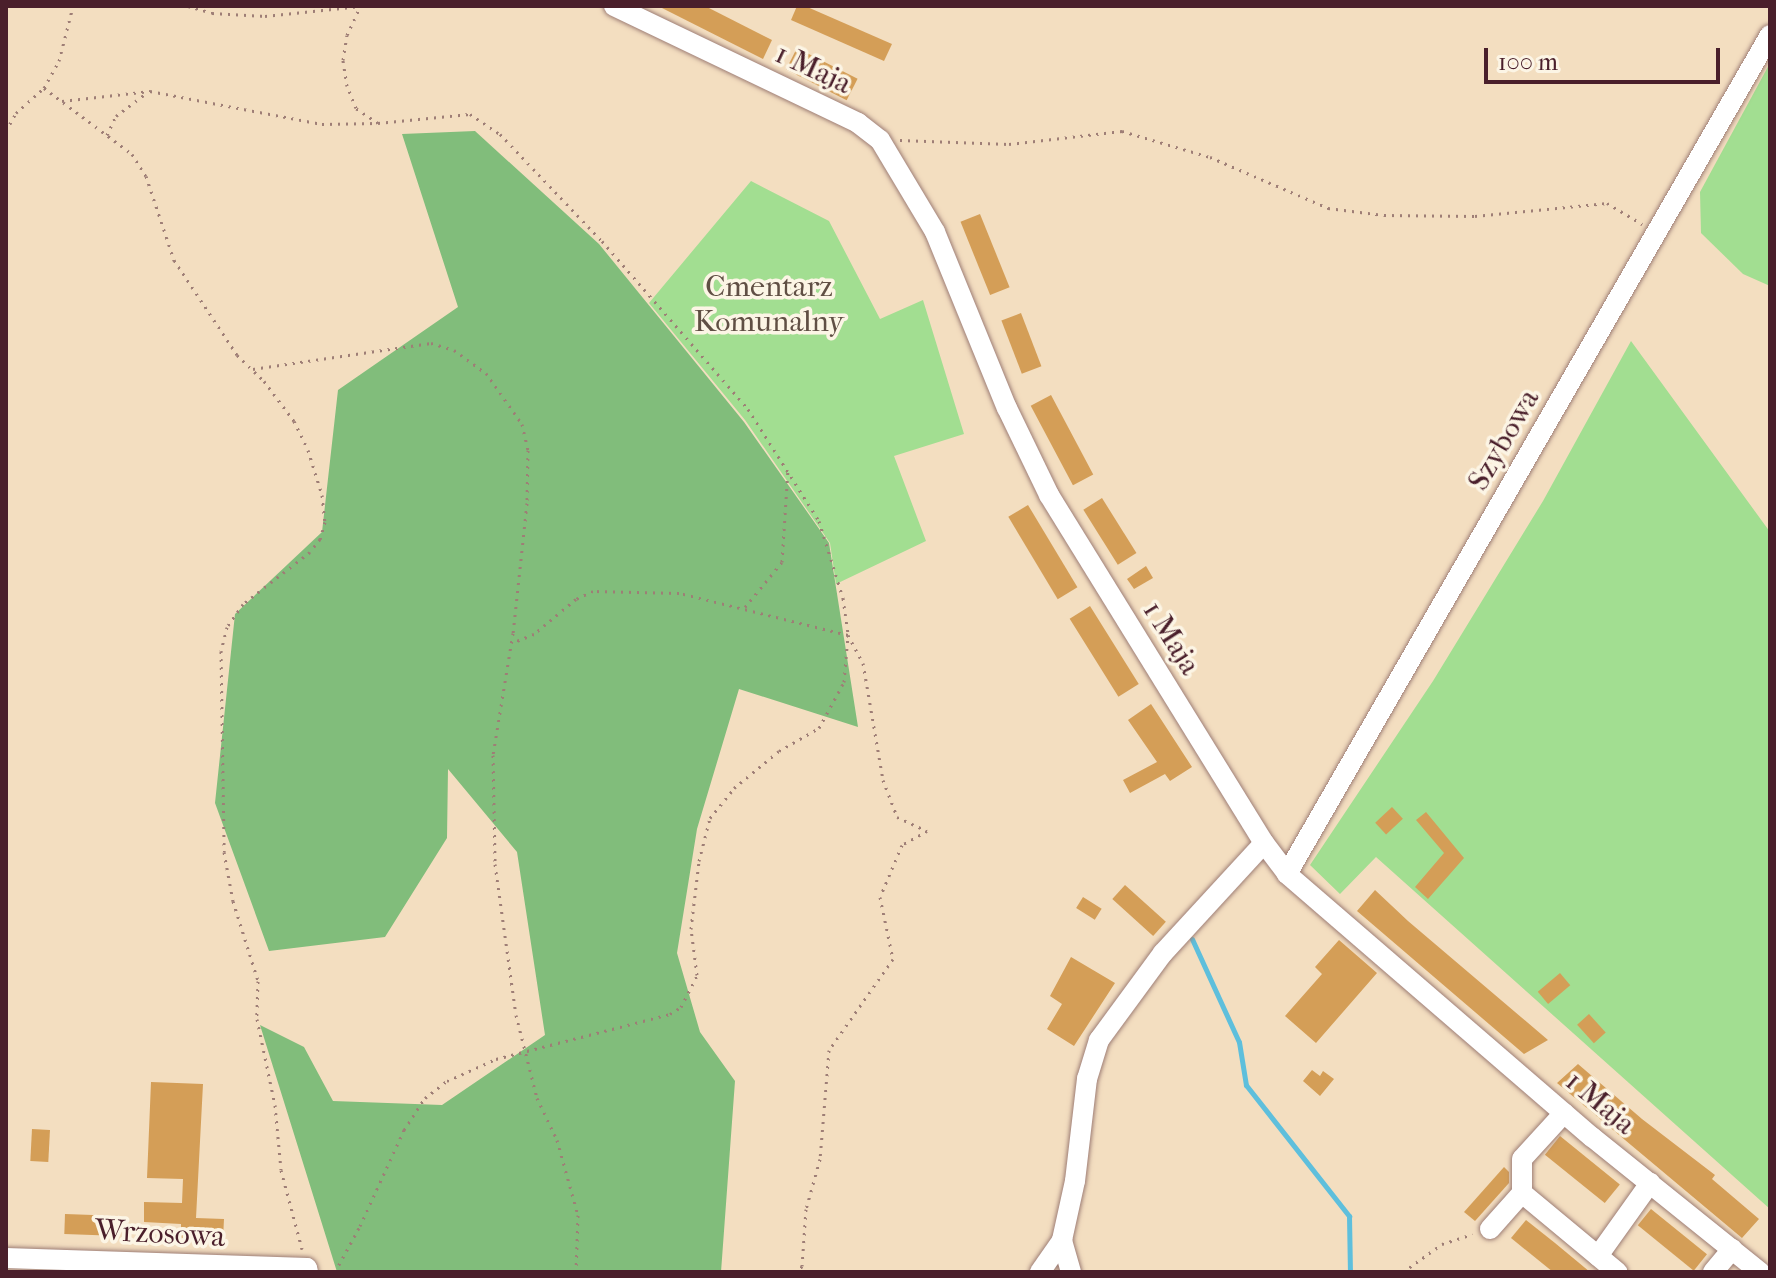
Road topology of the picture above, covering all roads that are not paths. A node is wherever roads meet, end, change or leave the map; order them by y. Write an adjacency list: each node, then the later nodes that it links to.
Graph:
1 (614, 6): 3 (street, 1 Maja)
2 (1770, 35): 4 (street, Szybowa)
3 (1264, 843): 4 (street, 1 Maja); 9 (street)
4 (1287, 874): 5 (street, 1 Maja)
5 (1564, 1113): 6 (street, 1 Maja); 7 (street)
6 (1650, 1183): 10 (street, 1 Maja); 11 (street)
7 (1522, 1193): 8 (street); 11 (street)
8 (1490, 1229)
9 (1062, 1240): 14 (street); 15 (street)
10 (1732, 1249): 17 (street); 18 (street, 1 Maja)
11 (1598, 1256): 16 (street)
12 (6, 1258): 13 (street, Wrzosowa)
13 (308, 1270)
14 (1040, 1272)
15 (1071, 1272)
16 (1617, 1272)
17 (1713, 1272)
18 (1760, 1272)

